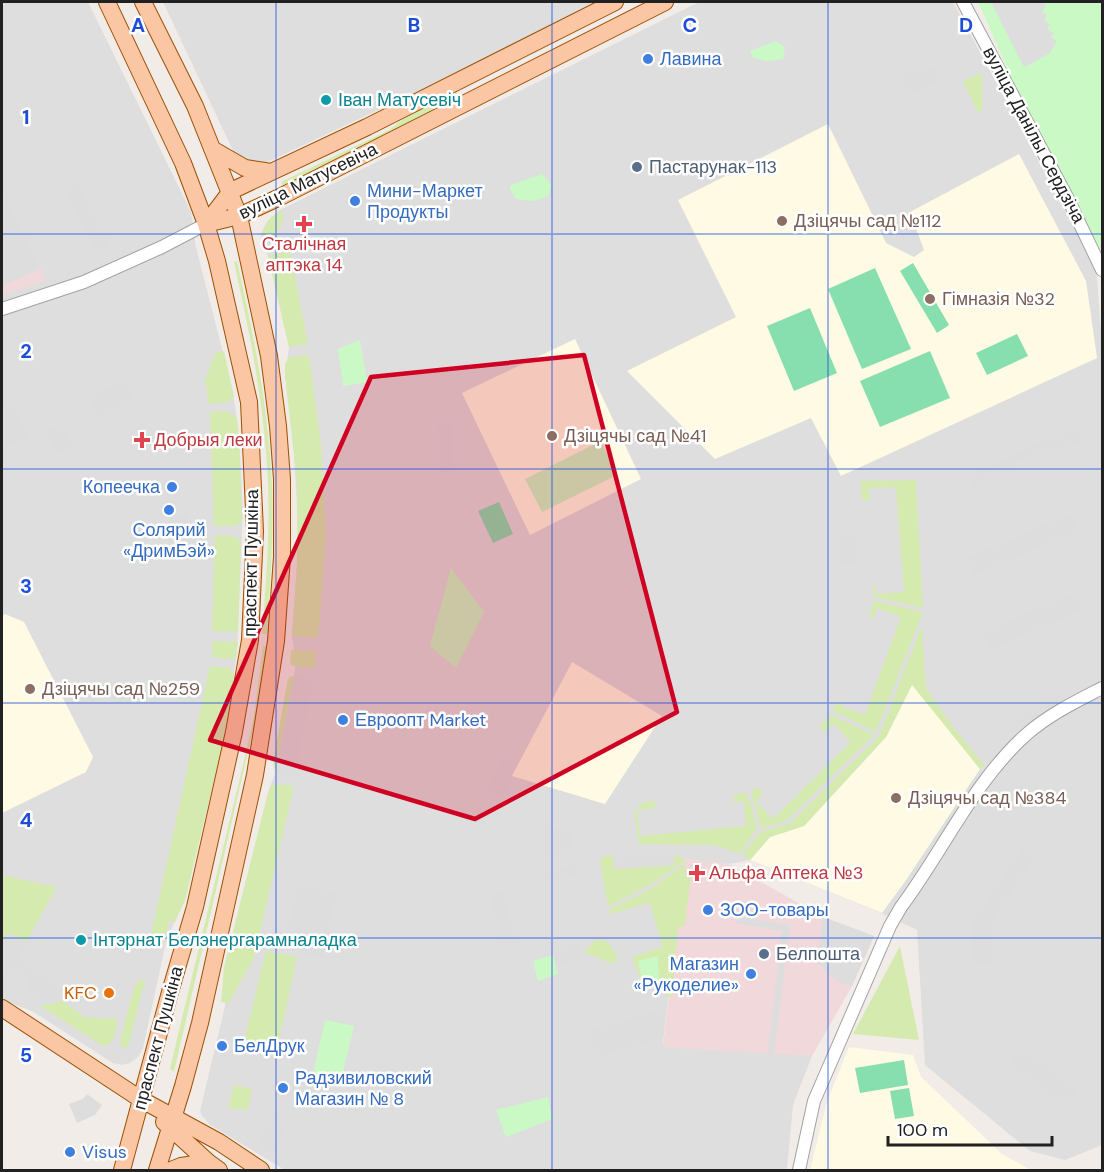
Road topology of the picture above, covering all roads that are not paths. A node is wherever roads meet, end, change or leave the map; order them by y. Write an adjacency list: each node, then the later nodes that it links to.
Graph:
1 (107, 2): 13 (main road, праспект Пушкіна)
2 (143, 2): 8 (main road, праспект Пушкіна)
3 (615, 2): 6 (main road, вуліца Матусевіча)
4 (665, 2): 7 (main road, вуліца Матусевіча)
5 (963, 2): 15 (street, вуліца Данілы Сердзіча)
6 (521, 51): 7 (main road); 9 (main road, вуліца Матусевіча)
7 (483, 93): 11 (main road, вуліца Матусевіча)
8 (212, 149): 9 (main road); 10 (main road, праспект Пушкіна)
9 (271, 172): 10 (main road, вуліца Матусевіча)
10 (231, 191): 12 (main road, праспект Пушкіна); 13 (main road, вуліца Матусевіча)
11 (274, 200): 12 (main road, вуліца Матусевіча); 14 (main road)
12 (239, 216): 13 (main road, вуліца Матусевіча); 14 (main road, праспект Пушкіна)
13 (206, 224): 16 (street); 19 (main road, праспект Пушкіна)
14 (247, 252): 20 (main road, праспект Пушкіна)
15 (1102, 270)
16 (2, 309)
17 (1102, 688): 26 (street)
18 (2, 1008): 19 (main road)
19 (142, 1101): 20 (main road); 22 (main road, праспект Пушкіна)
20 (172, 1123): 21 (main road); 23 (main road, праспект Пушкіна); 25 (main road)
21 (214, 1166): 24 (main road)
22 (122, 1170)
23 (157, 1170)
24 (171, 1170)
25 (261, 1170)
26 (799, 1170)

